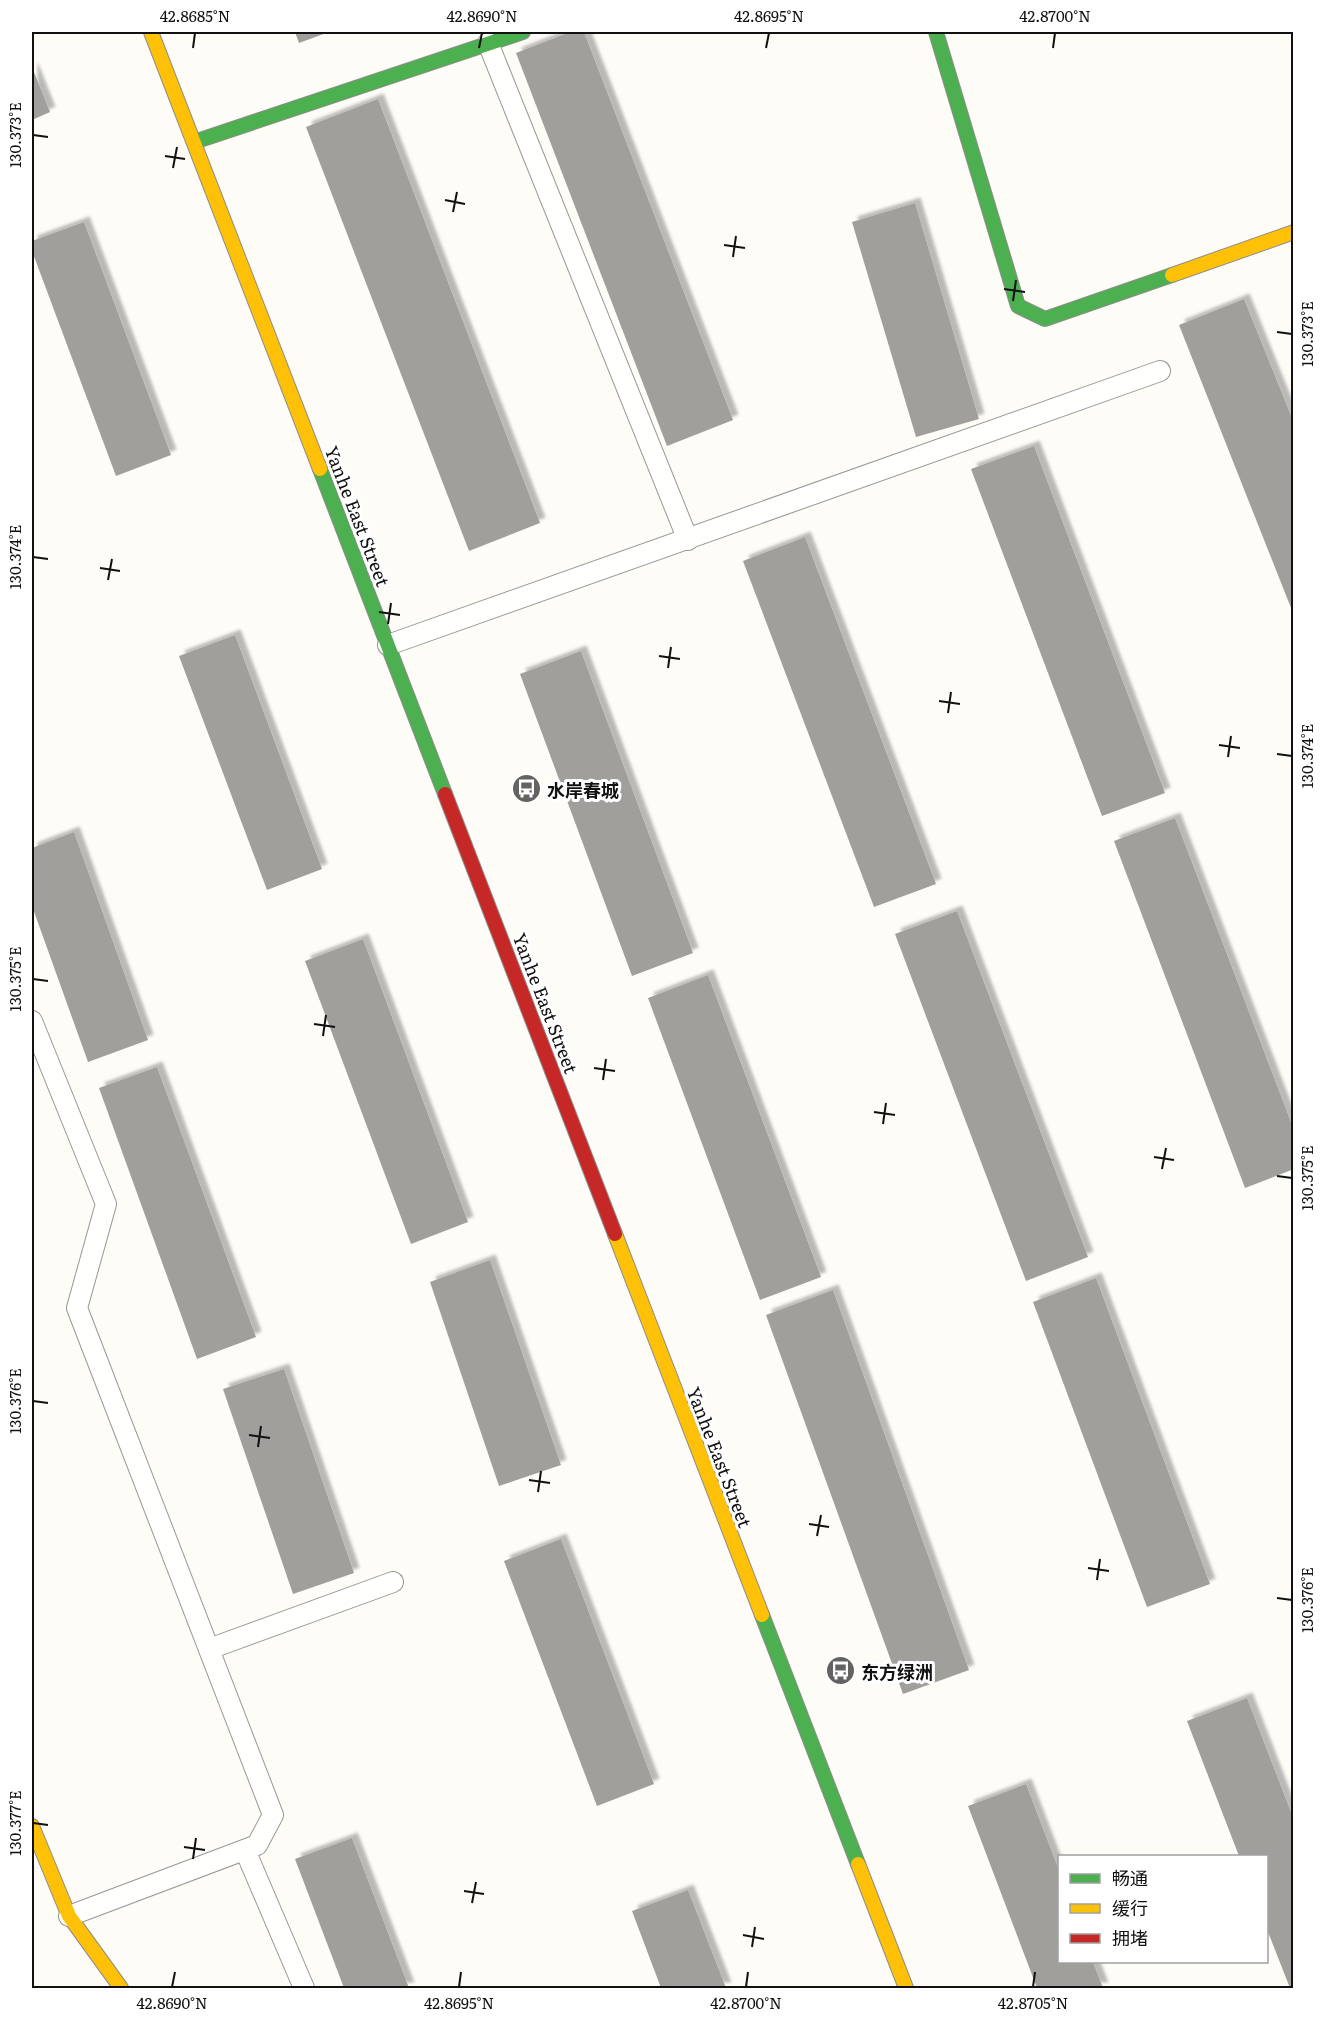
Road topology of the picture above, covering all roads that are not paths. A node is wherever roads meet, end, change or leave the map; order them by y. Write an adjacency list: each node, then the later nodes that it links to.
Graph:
1 (151, 32): 5 (street, Yanhe East Street)
2 (523, 32): 4 (street)
3 (936, 32): 6 (street)
4 (488, 43): 5 (street); 8 (lane)
5 (194, 142): 9 (street, Yanhe East Street)
6 (1293, 232)
7 (1160, 371): 8 (lane)
8 (688, 540): 9 (lane)
9 (388, 645): 18 (street, Yanhe East Street)
10 (32, 1021): 12 (lane)
11 (393, 1582): 12 (lane)
12 (208, 1649): 14 (lane)
13 (32, 1827): 15 (street)
14 (245, 1850): 15 (lane); 17 (lane)
15 (69, 1916): 16 (street)
16 (121, 1989)
17 (304, 1989)
18 (906, 1989)

